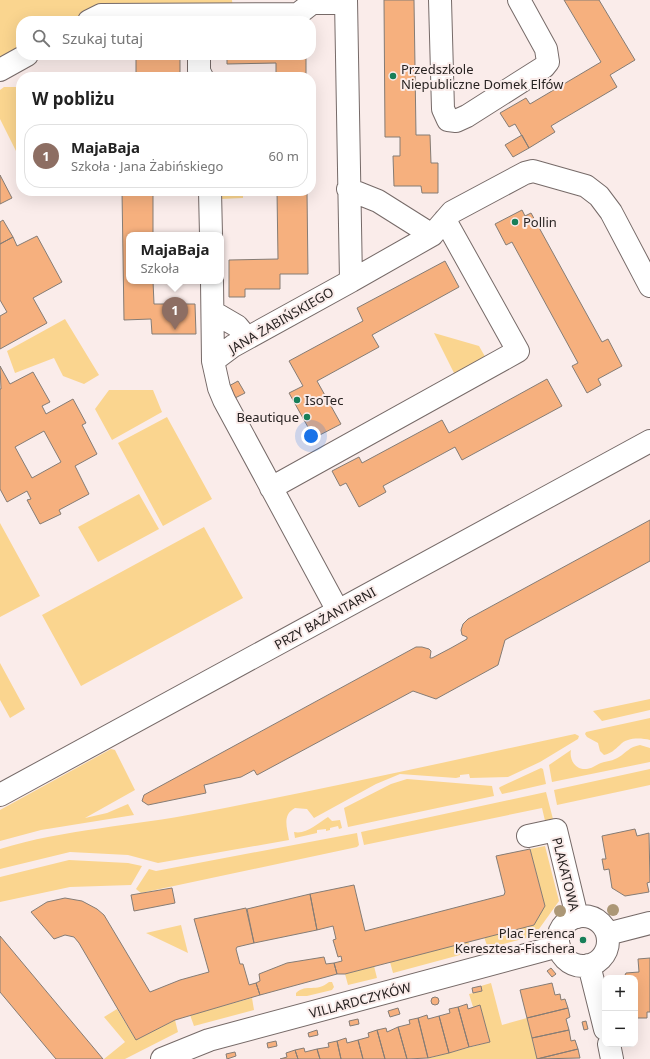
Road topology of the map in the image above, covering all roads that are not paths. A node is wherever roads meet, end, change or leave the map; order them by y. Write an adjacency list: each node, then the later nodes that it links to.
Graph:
1 (440, 0): 2 (street)
2 (519, 0)
3 (346, 1): 6 (street); 11 (street)
4 (99, 16): 5 (street)
5 (150, 16)
6 (231, 16)
7 (18, 60): 9 (street)
8 (199, 60): 10 (street)
9 (0, 70)
10 (200, 72)
11 (348, 189): 13 (street); 15 (street)
12 (210, 196): 14 (street)
13 (438, 227): 15 (street, JANA ŻABIŃSKIEGO); 17 (street, JANA ŻABIŃSKIEGO); 22 (street)
14 (211, 232)
15 (350, 281): 19 (street, JANA ŻABIŃSKIEGO)
16 (212, 284): 18 (street)
17 (650, 286)
18 (213, 312): 19 (street); 20 (street)
19 (247, 338): 20 (street, JANA ŻABIŃSKIEGO)
20 (213, 361): 22 (street)
21 (650, 441): 23 (street, PRZY BAŻANTARNI)
22 (271, 488): 23 (street)
23 (338, 611): 24 (street, PRZY BAŻANTARNI)
24 (0, 795)
25 (528, 836): 26 (street, PLAKATOWA)
26 (577, 917): 28 (street); 29 (street)
27 (650, 923): 28 (street)
28 (607, 934): 30 (street)
29 (559, 946): 30 (street); 33 (street, VILLARDCZYKÓW)
30 (589, 965): 31 (street)
31 (602, 1017)
32 (610, 1047): 34 (street)
33 (162, 1059)
34 (612, 1059)

